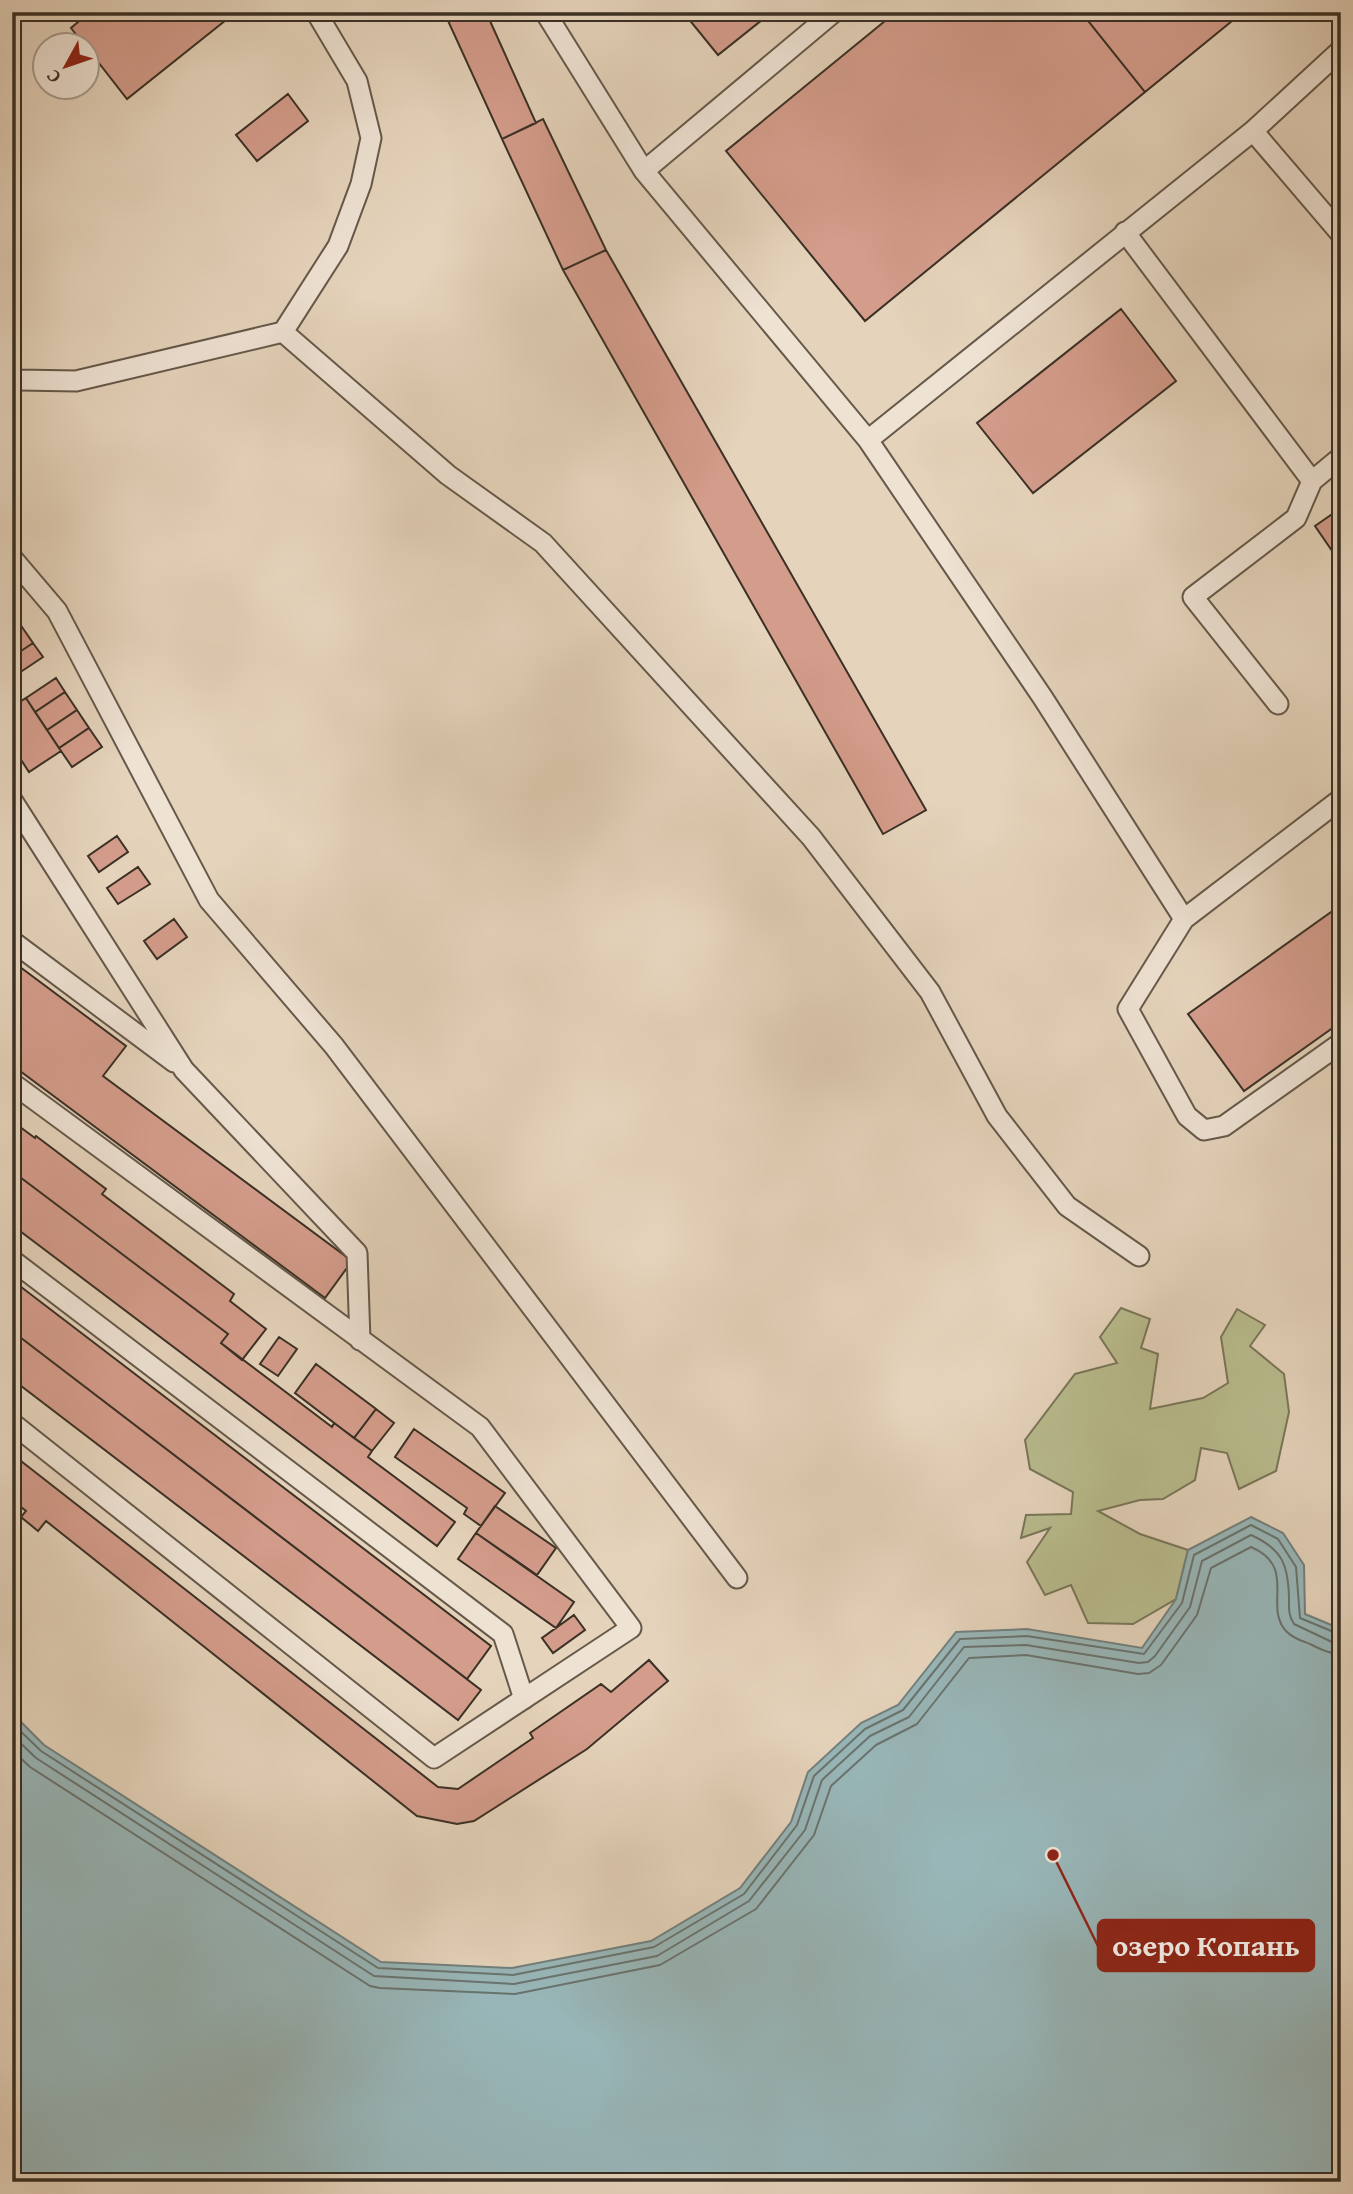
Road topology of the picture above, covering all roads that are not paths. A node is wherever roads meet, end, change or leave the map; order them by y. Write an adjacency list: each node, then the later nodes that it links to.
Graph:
1 (316, 12): 9 (lane)
2 (545, 12): 6 (lane)
3 (834, 12): 6 (lane)
4 (1341, 50): 5 (lane)
5 (1253, 131): 7 (lane); 8 (lane)
6 (644, 171): 11 (lane)
7 (1125, 232): 11 (lane); 13 (lane)
8 (1341, 233)
9 (283, 332): 10 (lane); 23 (lane)
10 (12, 377)
11 (868, 440): 18 (lane)
12 (1341, 457): 13 (lane)
13 (1312, 481): 15 (lane)
14 (12, 558): 27 (lane)
15 (1278, 704)
16 (1341, 799): 18 (lane)
17 (12, 800): 21 (lane)
18 (1184, 919): 20 (lane)
19 (12, 941): 21 (lane)
20 (1341, 1043)
21 (184, 1070): 25 (lane)
22 (12, 1083): 25 (lane)
23 (1139, 1256)
24 (12, 1260): 28 (lane)
25 (360, 1340): 28 (lane)
26 (12, 1423): 28 (lane)
27 (737, 1578)
28 (524, 1699)

